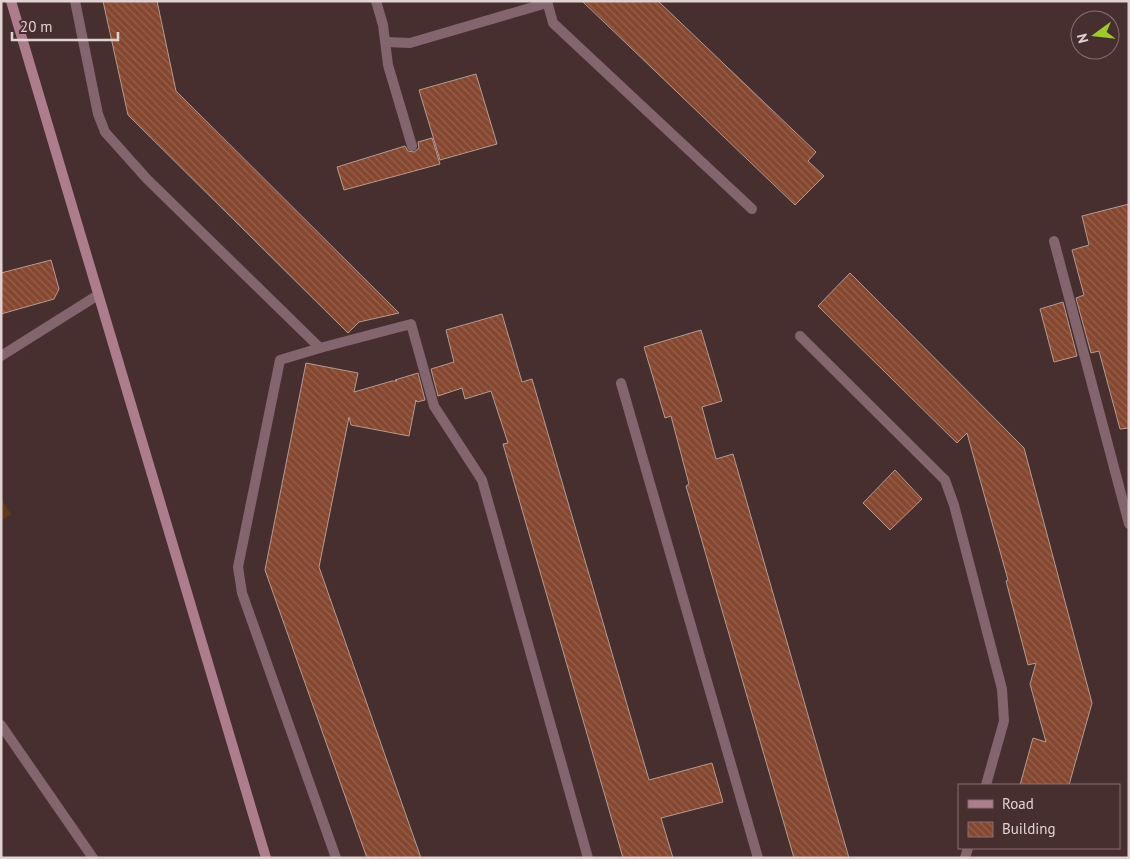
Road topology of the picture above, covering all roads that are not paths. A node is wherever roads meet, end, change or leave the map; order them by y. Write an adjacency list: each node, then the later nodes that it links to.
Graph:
1 (11, 1): 9 (street)
2 (75, 1): 11 (street)
3 (376, 1): 5 (street)
4 (547, 2): 5 (street); 7 (street)
5 (386, 42): 6 (street)
6 (412, 146)
7 (752, 210)
8 (1054, 241): 14 (street)
9 (98, 295): 12 (street); 18 (street)
10 (800, 336): 16 (street)
11 (320, 348): 19 (street); 20 (street)
12 (1, 356)
13 (621, 383): 21 (street)
14 (1129, 524)
15 (1, 725): 17 (street)
16 (986, 784)
17 (93, 858)
18 (266, 858)
19 (336, 858)
20 (588, 858)
21 (758, 858)

